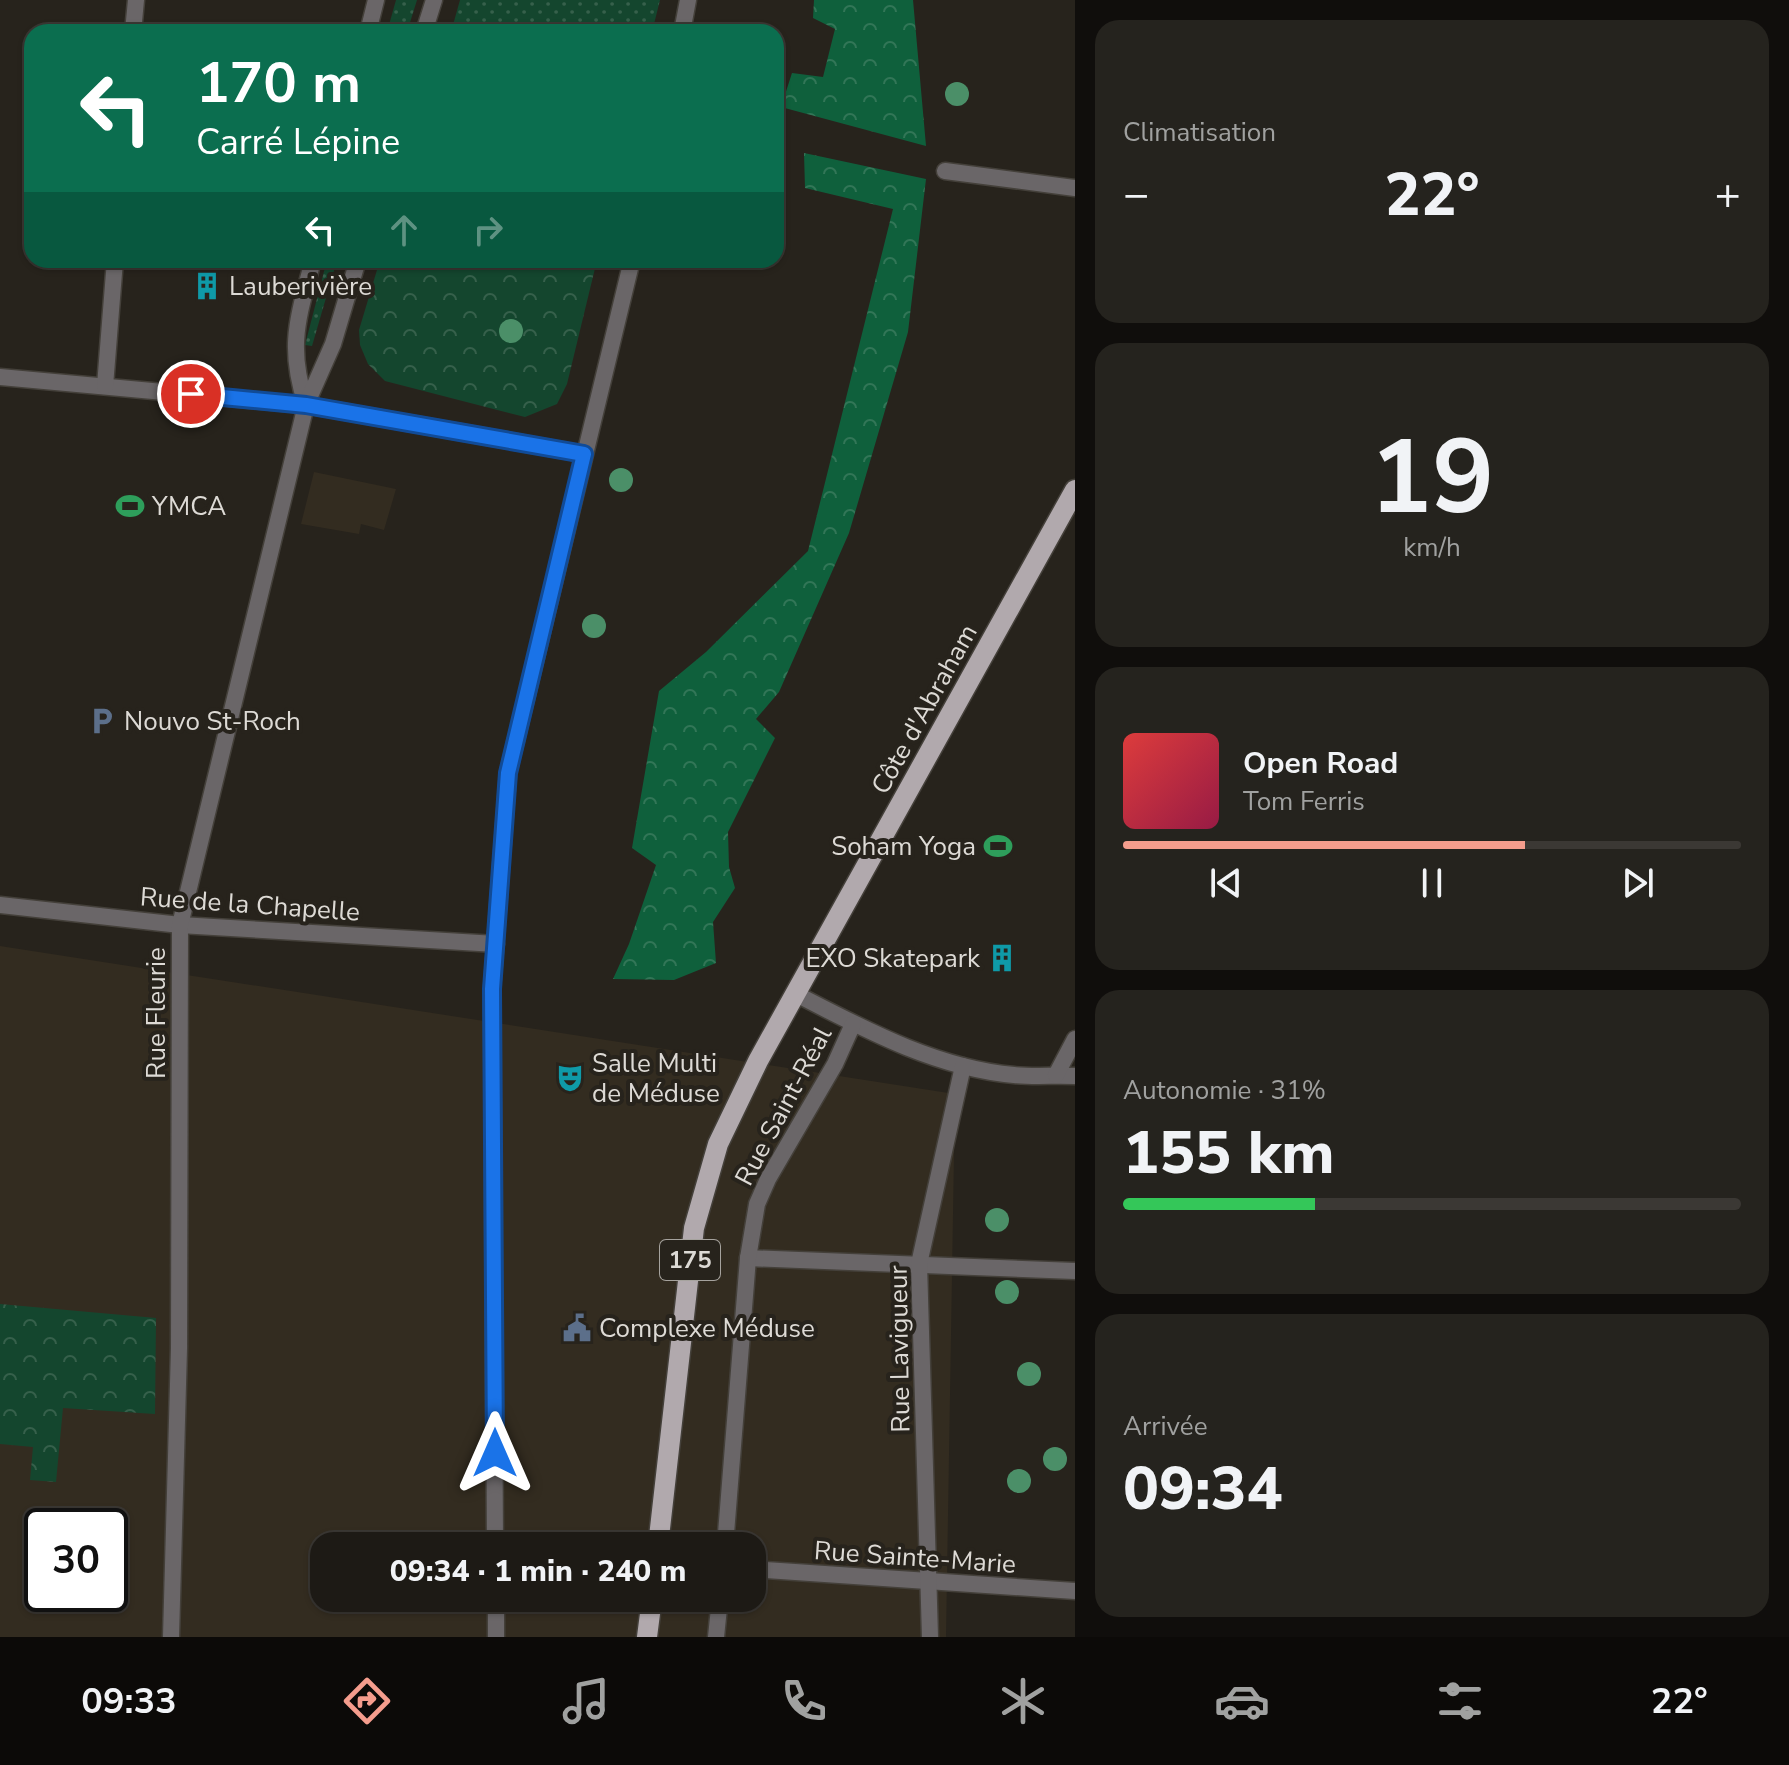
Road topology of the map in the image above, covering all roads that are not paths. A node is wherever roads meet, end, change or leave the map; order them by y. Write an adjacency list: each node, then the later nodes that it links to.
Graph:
1 (136, 0): 5 (street)
2 (376, 0): 6 (street)
3 (434, 0): 7 (street)
4 (688, 0): 8 (street)
5 (134, 24)
6 (370, 24)
7 (426, 24)
8 (684, 24)
9 (945, 171): 10 (street)
10 (1075, 188)
11 (114, 268): 16 (street)
12 (311, 268): 17 (street)
13 (356, 268): 17 (street, Rue Fleurie)
14 (630, 268): 18 (street)
15 (0, 377): 16 (street)
16 (105, 386): 17 (street)
17 (306, 405): 18 (street); 21 (street, Rue Fleurie)
18 (584, 454): 22 (street)
19 (1075, 490): 23 (main road, Côte d'Abraham / 175)
20 (0, 905): 21 (street, Rue de la Chapelle)
21 (180, 925): 22 (street, Rue de la Chapelle); 41 (street, Rue Fleurie)
22 (496, 944): 32 (street)
23 (796, 994): 24 (street); 33 (main road, Côte d'Abraham / 175)
24 (853, 1024): 26 (street); 29 (street, Rue Saint-Réal)
25 (1075, 1039): 27 (street)
26 (963, 1066): 27 (street); 30 (street, Rue Lavigueur)
27 (1056, 1075): 28 (street)
28 (1075, 1076)
29 (748, 1258): 30 (street); 34 (street, Rue Saint-Réal)
30 (919, 1264): 31 (street); 36 (street, Rue Lavigueur)
31 (1075, 1271)
32 (495, 1532)
33 (660, 1532)
34 (726, 1532)
35 (766, 1570): 36 (street, Rue Sainte-Marie)
36 (928, 1583): 37 (street, Rue Sainte-Marie); 45 (street, Rue Lavigueur)
37 (1075, 1591)
38 (496, 1612): 42 (street)
39 (650, 1612): 43 (main road)
40 (719, 1612): 44 (street)
41 (171, 1637)
42 (496, 1637)
43 (647, 1637)
44 (716, 1637)
45 (930, 1637)

